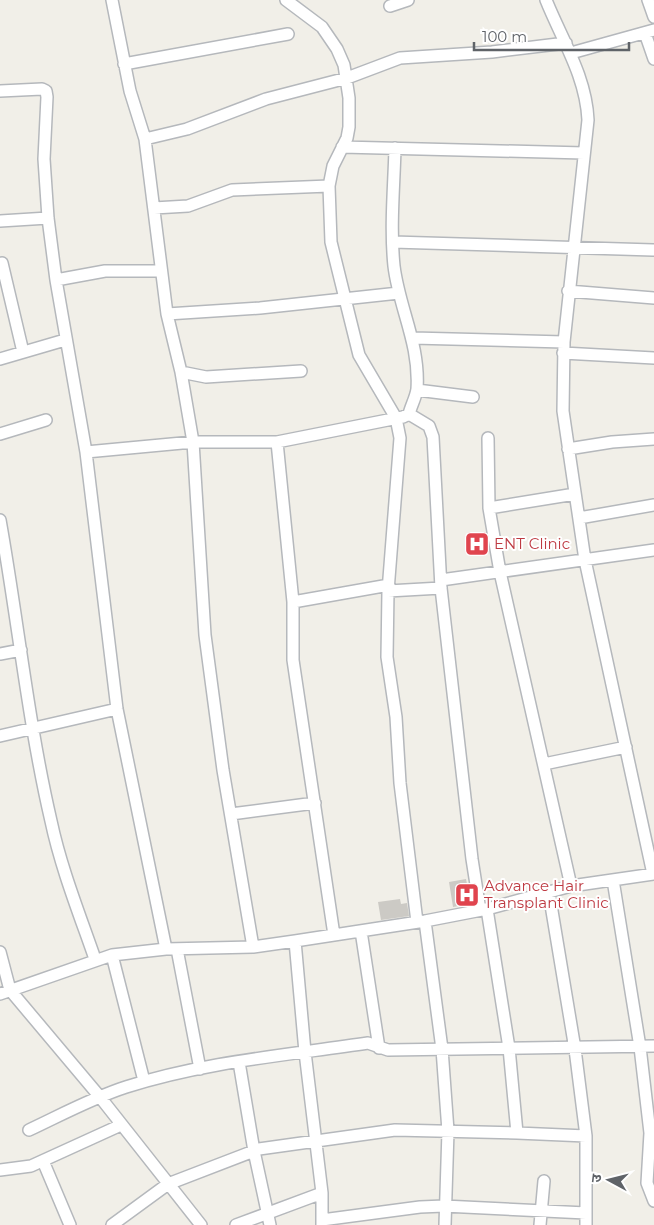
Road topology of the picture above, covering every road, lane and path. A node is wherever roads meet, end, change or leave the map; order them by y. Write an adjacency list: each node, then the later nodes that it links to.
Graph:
1 (112, 0): 12 (street)
2 (286, 0): 13 (street)
3 (408, 0): 6 (street)
4 (546, 0): 10 (street)
5 (648, 0): 7 (street)
6 (390, 6)
7 (654, 17)
8 (649, 31): 10 (street); 11 (street)
9 (288, 34): 12 (street)
10 (568, 48): 13 (street); 18 (street)
11 (654, 59)
12 (124, 64): 15 (street)
13 (346, 78): 15 (street); 16 (street)
14 (0, 91): 21 (street)
15 (145, 139): 20 (street)
16 (342, 147): 17 (street); 19 (street)
17 (395, 148): 18 (street); 23 (street)
18 (584, 153): 24 (street)
19 (329, 186): 20 (street); 32 (street)
20 (154, 208): 27 (street)
21 (48, 218): 22 (street); 28 (street)
22 (0, 221)
23 (393, 242): 24 (street); 30 (street)
24 (574, 248): 25 (street); 29 (street)
25 (653, 250)
26 (2, 263): 37 (street)
27 (161, 271): 28 (street); 33 (street)
28 (56, 280): 35 (street)
29 (568, 291): 31 (street); 36 (street)
30 (399, 294): 32 (street); 34 (street)
31 (654, 298)
32 (346, 300): 33 (street); 45 (street)
33 (167, 314): 40 (street)
34 (413, 338): 36 (street); 42 (street)
35 (65, 340): 37 (street); 53 (street)
36 (563, 348): 39 (street); 52 (street)
37 (23, 352): 38 (street)
38 (0, 358)
39 (654, 358)
40 (181, 372): 41 (street); 50 (street)
41 (301, 372)
42 (417, 390): 43 (street); 44 (street)
43 (473, 397)
44 (409, 414): 45 (street); 62 (street)
45 (396, 418): 51 (street); 63 (street)
46 (46, 420): 47 (street)
47 (0, 434)
48 (488, 438): 56 (street)
49 (654, 439): 52 (street)
50 (193, 442): 51 (street); 53 (street); 75 (street)
51 (278, 442): 66 (street)
52 (568, 449): 54 (street)
53 (86, 452): 69 (street)
54 (575, 494): 56 (street); 57 (street)
55 (654, 505): 57 (street)
56 (489, 508): 61 (street)
57 (579, 518): 60 (street)
58 (0, 520): 64 (street)
59 (654, 550): 60 (street)
60 (585, 560): 61 (street); 72 (street)
61 (500, 572): 62 (street); 73 (street)
62 (441, 584): 63 (street); 80 (street)
63 (388, 588): 66 (street); 81 (street)
64 (12, 590): 65 (street); 67 (street)
65 (0, 592)
66 (293, 602): 74 (street)
67 (21, 650): 68 (street); 70 (street)
68 (0, 654)
69 (117, 709): 70 (street); 86 (street)
70 (31, 727): 71 (street); 89 (street)
71 (0, 736)
72 (626, 747): 73 (street); 76 (street)
73 (544, 764): 78 (street)
74 (315, 803): 75 (street); 83 (street)
75 (231, 814): 85 (street)
76 (654, 874): 77 (street)
77 (613, 880): 78 (street); 94 (street)
78 (571, 886): 79 (street)
79 (549, 893): 80 (street); 96 (street)
80 (483, 909): 81 (street); 93 (street)
81 (421, 922): 82 (street); 95 (street)
82 (361, 931): 83 (street); 92 (street)
83 (334, 935): 84 (street)
84 (295, 941): 85 (street); 97 (street)
85 (253, 947): 86 (street)
86 (172, 949): 88 (street); 99 (street)
87 (0, 952): 90 (street)
88 (112, 955): 89 (street); 100 (street)
89 (95, 959): 90 (street)
90 (5, 992): 101 (street)
91 (654, 1046): 94 (street)
92 (380, 1048): 95 (street); 97 (street)
93 (509, 1048): 95 (street); 96 (street); 105 (street)
94 (640, 1048): 96 (street); 114 (street)
95 (442, 1049): 104 (street)
96 (575, 1049): 106 (street)
97 (305, 1052): 98 (street); 107 (street)
98 (239, 1062): 99 (street); 108 (street)
99 (200, 1069): 100 (street)
100 (144, 1081): 101 (street)
101 (100, 1096): 102 (street); 103 (street)
102 (121, 1125): 109 (street); 112 (street)
103 (29, 1130)
104 (448, 1131): 105 (street); 107 (street); 115 (street)
105 (516, 1132): 106 (street)
106 (586, 1136): 118 (street)
107 (315, 1140): 108 (street); 113 (street)
108 (254, 1151): 112 (street); 117 (street)
109 (43, 1161): 110 (street); 120 (street)
110 (0, 1170)
111 (544, 1181): 116 (street)
112 (168, 1184): 121 (street); 122 (street)
113 (322, 1193): 117 (street); 119 (street)
114 (654, 1201)
115 (444, 1206): 116 (street); 119 (street); 125 (street)
116 (541, 1211): 118 (street); 126 (street)
117 (268, 1213): 123 (street); 124 (street)
118 (586, 1219)
119 (322, 1222)
120 (70, 1225)
121 (112, 1225)
122 (200, 1225)
123 (236, 1225)
124 (270, 1225)
125 (445, 1225)
126 (540, 1225)

